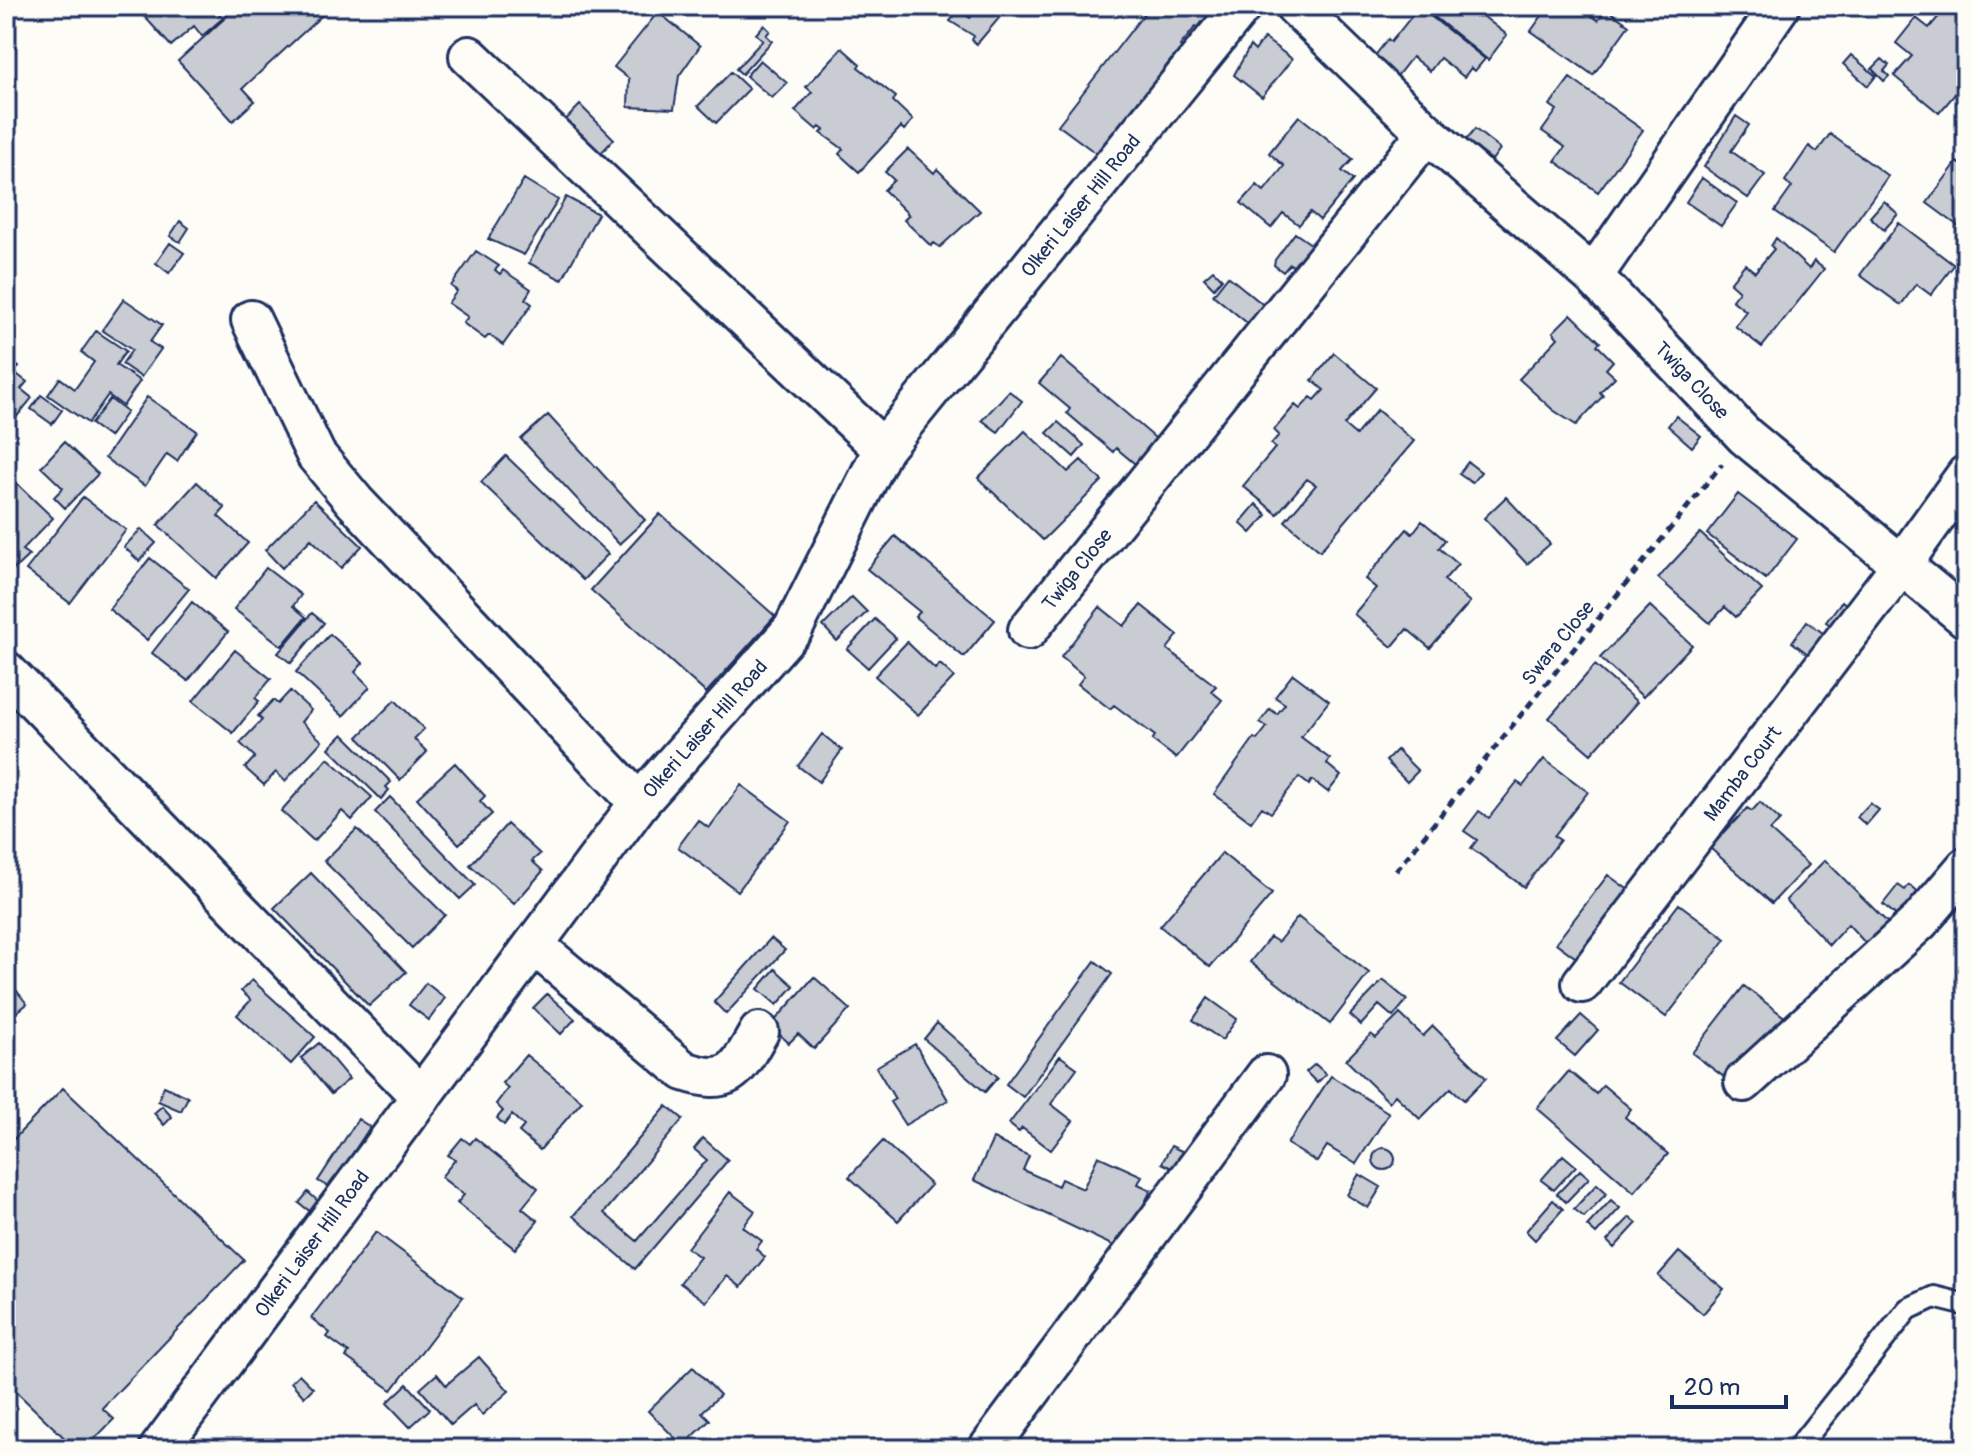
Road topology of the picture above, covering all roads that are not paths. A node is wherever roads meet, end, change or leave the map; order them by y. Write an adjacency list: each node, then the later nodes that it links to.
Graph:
1 (1242, 6): 8 (street, Olkeri Laiser Hill Road)
2 (1295, 6): 5 (street, Twiga Close)
3 (1780, 6): 6 (street)
4 (469, 56): 8 (street)
5 (1427, 133): 6 (street, Twiga Close); 12 (street, Twiga Close)
6 (1593, 276): 10 (street, Twiga Close)
7 (251, 320): 14 (street)
8 (883, 449): 14 (street, Olkeri Laiser Hill Road)
9 (1966, 475): 10 (street, Mamba Court)
10 (1902, 564): 11 (street, Twiga Close); 17 (street, Mamba Court)
11 (1966, 618)
12 (1028, 630)
13 (6, 671): 21 (street)
14 (639, 803): 16 (street, Olkeri Laiser Hill Road)
15 (1966, 867): 20 (street)
16 (534, 945): 18 (street); 21 (street, Olkeri Laiser Hill Road)
17 (1582, 983)
18 (759, 1032)
19 (1266, 1075): 24 (street)
20 (1744, 1082)
21 (421, 1097): 23 (street, Olkeri Laiser Hill Road)
22 (1966, 1305): 25 (lane)
23 (159, 1449)
24 (988, 1449)
25 (1797, 1449)

